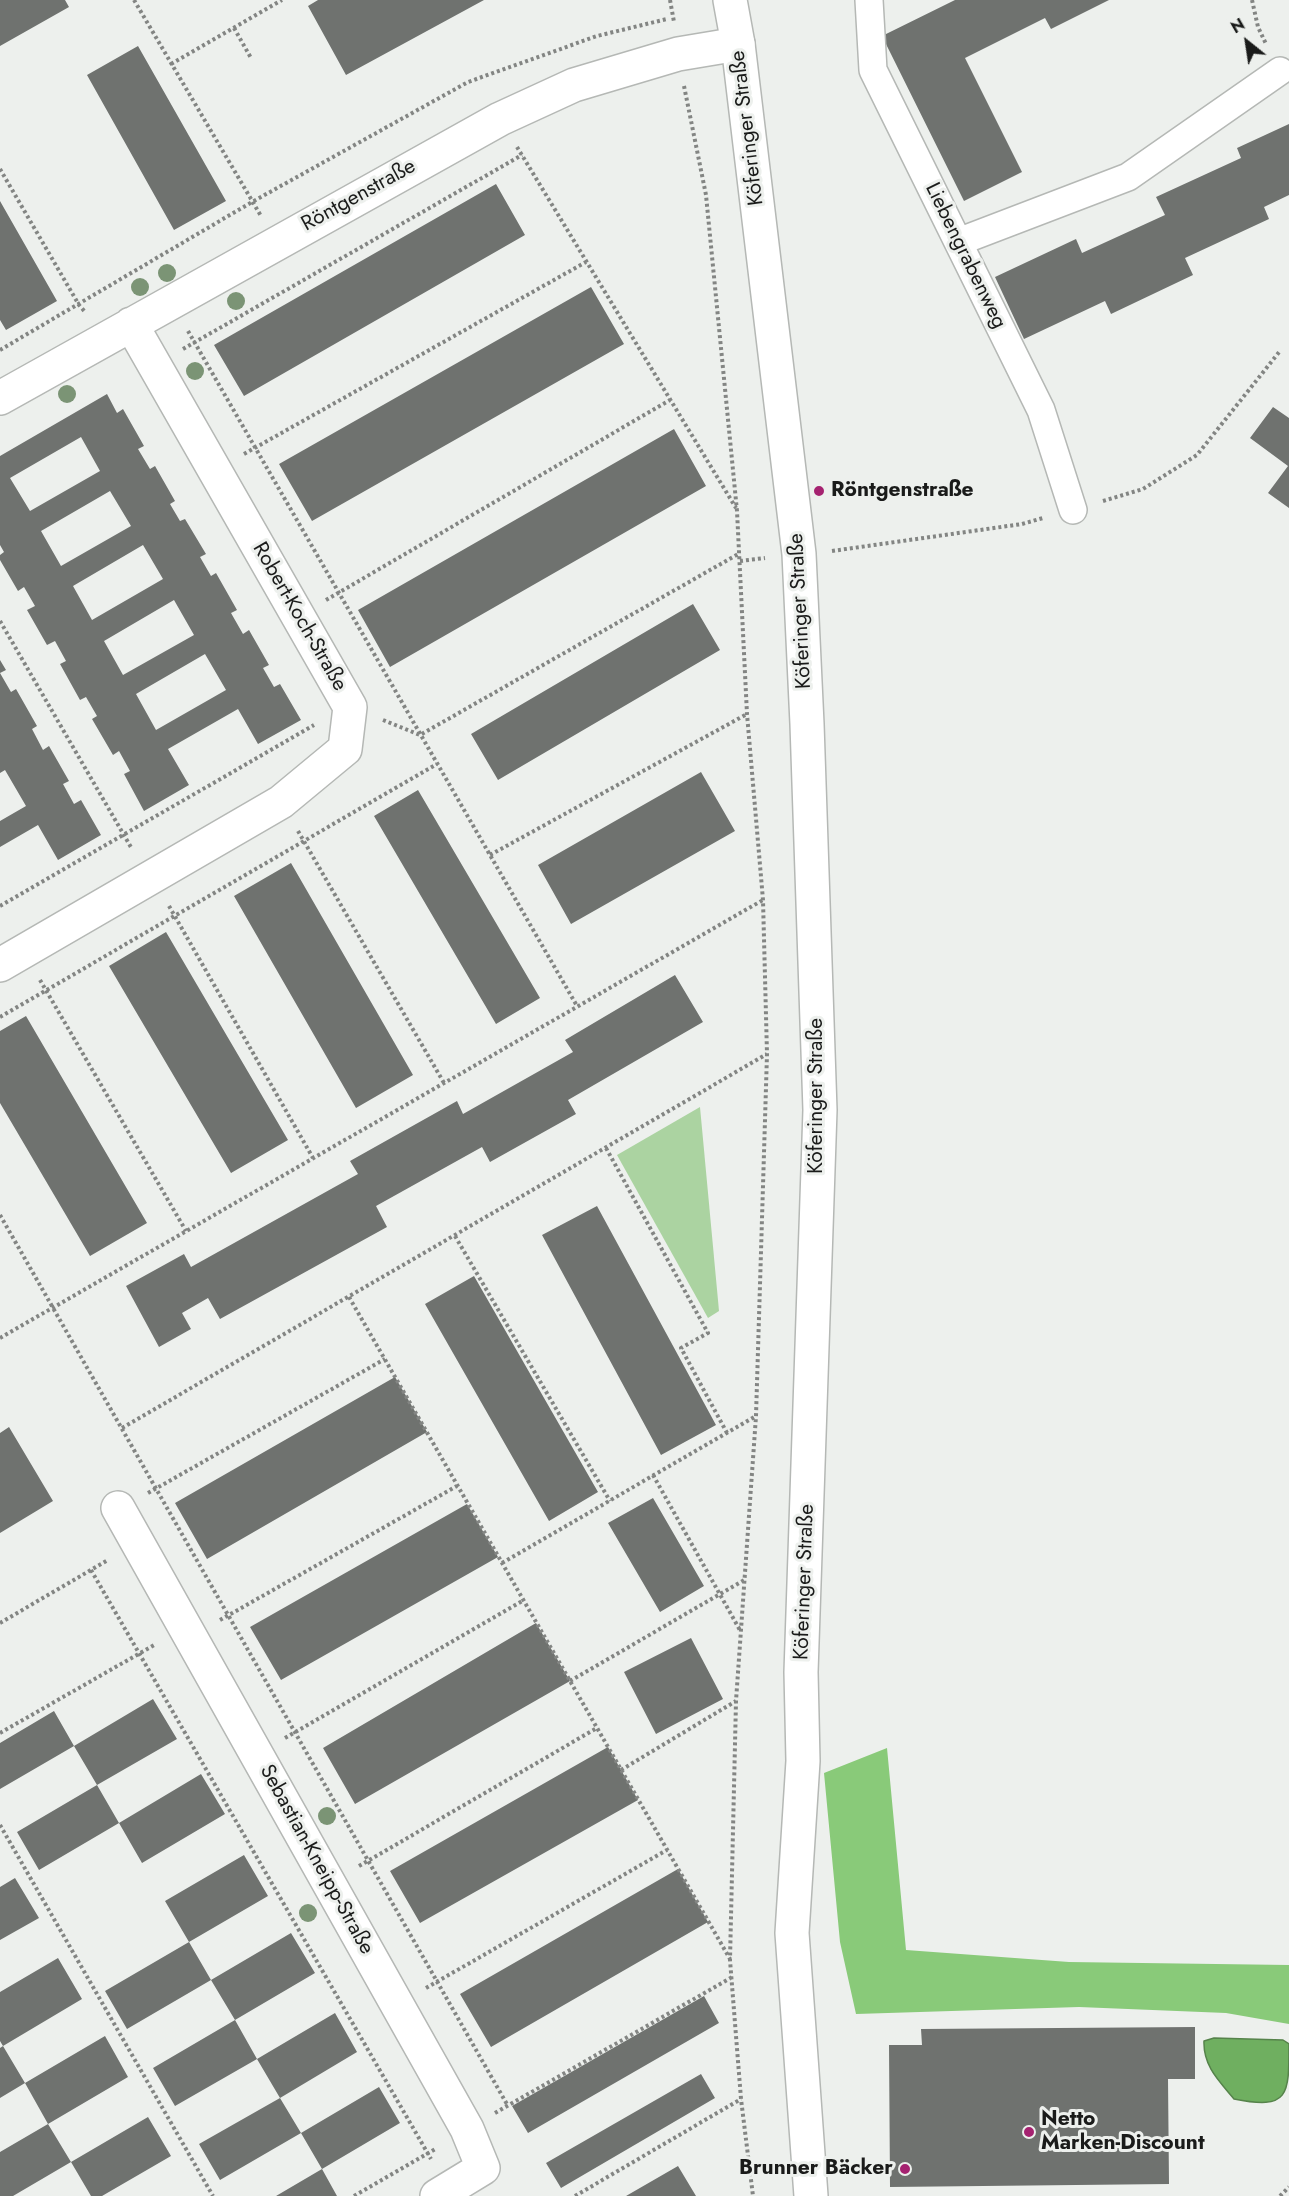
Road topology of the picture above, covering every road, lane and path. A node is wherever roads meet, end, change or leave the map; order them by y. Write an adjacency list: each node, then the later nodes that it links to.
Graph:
1 (134, 0): 12 (path)
2 (282, 0): 8 (path)
3 (670, 0): 7 (path)
4 (730, 0): 9 (street, Köferinger Straße)
5 (869, 0): 19 (street, Liebengrabenweg)
6 (1252, 0): 13 (path)
7 (674, 17): 10 (path); 17 (path)
8 (234, 28): 11 (path); 12 (path)
9 (738, 44): 10 (street, Röntgenstraße); 35 (street, Köferinger Straße)
10 (678, 54): 14 (street, Röntgenstraße); 33 (path)
11 (251, 58)
12 (171, 64): 17 (path)
13 (1280, 71): 19 (street)
14 (500, 118): 15 (path); 18 (street, Röntgenstraße)
15 (522, 155): 20 (path); 24 (path)
16 (0, 169): 22 (path)
17 (252, 202): 18 (path); 22 (path)
18 (276, 242): 21 (street, Röntgenstraße)
19 (958, 242): 32 (street, Liebengrabenweg)
20 (586, 262): 29 (path); 30 (path)
21 (171, 301): 23 (street, Röntgenstraße); 24 (path)
22 (79, 305): 23 (path); 25 (path)
23 (120, 330): 27 (street, Robert-Koch-Straße); 28 (street, Röntgenstraße)
24 (194, 342): 27 (path); 30 (path)
25 (0, 350)
26 (1280, 351): 32 (path)
27 (155, 367): 31 (street, Robert-Koch-Straße)
28 (0, 398)
29 (670, 400): 33 (path); 39 (path)
30 (255, 448): 31 (path); 39 (path)
31 (214, 471): 40 (street, Robert-Koch-Straße)
32 (1073, 510): 35 (path)
33 (738, 511): 34 (path)
34 (740, 553): 37 (path); 44 (path)
35 (799, 554): 36 (path); 113 (street, Köferinger Straße)
36 (767, 557): 37 (path); 38 (path)
37 (740, 561): 43 (path)
38 (768, 569)
39 (338, 592): 40 (path); 44 (path)
40 (298, 616): 42 (street, Robert-Koch-Straße)
41 (0, 621): 47 (path)
42 (350, 707): 44 (path); 46 (street, Robert-Koch-Straße); 47 (path)
43 (747, 714): 49 (path); 51 (path)
44 (420, 735): 45 (path)
45 (437, 764): 48 (path); 49 (path)
46 (280, 802): 48 (path); 50 (street, Robert-Koch-Straße)
47 (124, 836): 50 (path); 52 (path)
48 (304, 841): 53 (path); 59 (path)
49 (490, 855): 56 (path)
50 (149, 879): 53 (path); 54 (street, Robert-Koch-Straße)
51 (763, 900): 56 (path); 58 (path)
52 (0, 906)
53 (176, 915): 55 (path); 61 (path)
54 (11, 958): 55 (path)
55 (46, 990): 57 (path); 63 (path)
56 (577, 1006): 59 (path)
57 (0, 1017)
58 (767, 1054): 60 (path); 69 (path)
59 (444, 1083): 61 (path)
60 (606, 1148): 64 (path); 71 (path)
61 (313, 1158): 63 (path)
62 (0, 1215): 66 (path)
63 (186, 1231): 66 (path)
64 (455, 1236): 65 (path); 75 (path)
65 (349, 1297): 68 (path); 70 (path)
66 (53, 1308): 67 (path); 70 (path)
67 (0, 1338)
68 (385, 1359): 73 (path); 74 (path)
69 (756, 1416): 71 (path); 80 (path)
70 (122, 1428): 74 (path)
71 (727, 1433): 72 (path)
72 (653, 1475): 75 (path); 81 (path)
73 (457, 1486): 78 (path); 83 (path)
74 (156, 1489): 76 (path); 83 (path)
75 (610, 1501): 78 (path)
76 (118, 1508): 77 (street, Sebastian-Kneipp-Straße)
77 (137, 1543): 79 (path); 85 (street, Sebastian-Kneipp-Straße)
78 (502, 1563): 82 (path)
79 (92, 1570): 84 (path); 87 (path)
80 (746, 1579): 81 (path); 86 (path)
81 (720, 1594): 86 (path); 88 (path)
82 (524, 1600): 88 (path); 91 (path)
83 (228, 1616): 85 (path); 91 (path)
84 (0, 1623)
85 (187, 1633): 87 (path); 93 (street, Sebastian-Kneipp-Straße)
86 (742, 1633): 89 (path)
87 (140, 1653): 92 (path); 106 (path)
88 (570, 1681): 90 (path)
89 (736, 1701): 94 (path); 99 (path)
90 (597, 1728): 94 (path); 97 (path)
91 (295, 1732): 93 (path); 97 (path)
92 (0, 1733)
93 (256, 1755): 98 (street, Sebastian-Kneipp-Straße)
94 (621, 1770): 96 (path)
95 (0, 1826): 109 (path)
96 (667, 1850): 99 (path); 101 (path)
97 (368, 1860): 98 (path); 101 (path)
98 (328, 1883): 102 (street, Sebastian-Kneipp-Straße)
99 (730, 1960): 100 (path)
100 (734, 1976): 103 (path); 104 (path)
101 (437, 1982): 102 (path); 104 (path)
102 (397, 2004): 105 (street, Sebastian-Kneipp-Straße)
103 (741, 2099): 111 (path); 112 (path)
104 (508, 2106): 105 (path)
105 (467, 2129): 106 (path); 108 (street, Sebastian-Kneipp-Straße)
106 (428, 2153): 108 (path); 110 (path)
107 (1289, 2187): 114 (path)
108 (443, 2193)
109 (213, 2196)
110 (354, 2196)
111 (575, 2196)
112 (753, 2196)
113 (811, 2196)
114 (1281, 2196)

